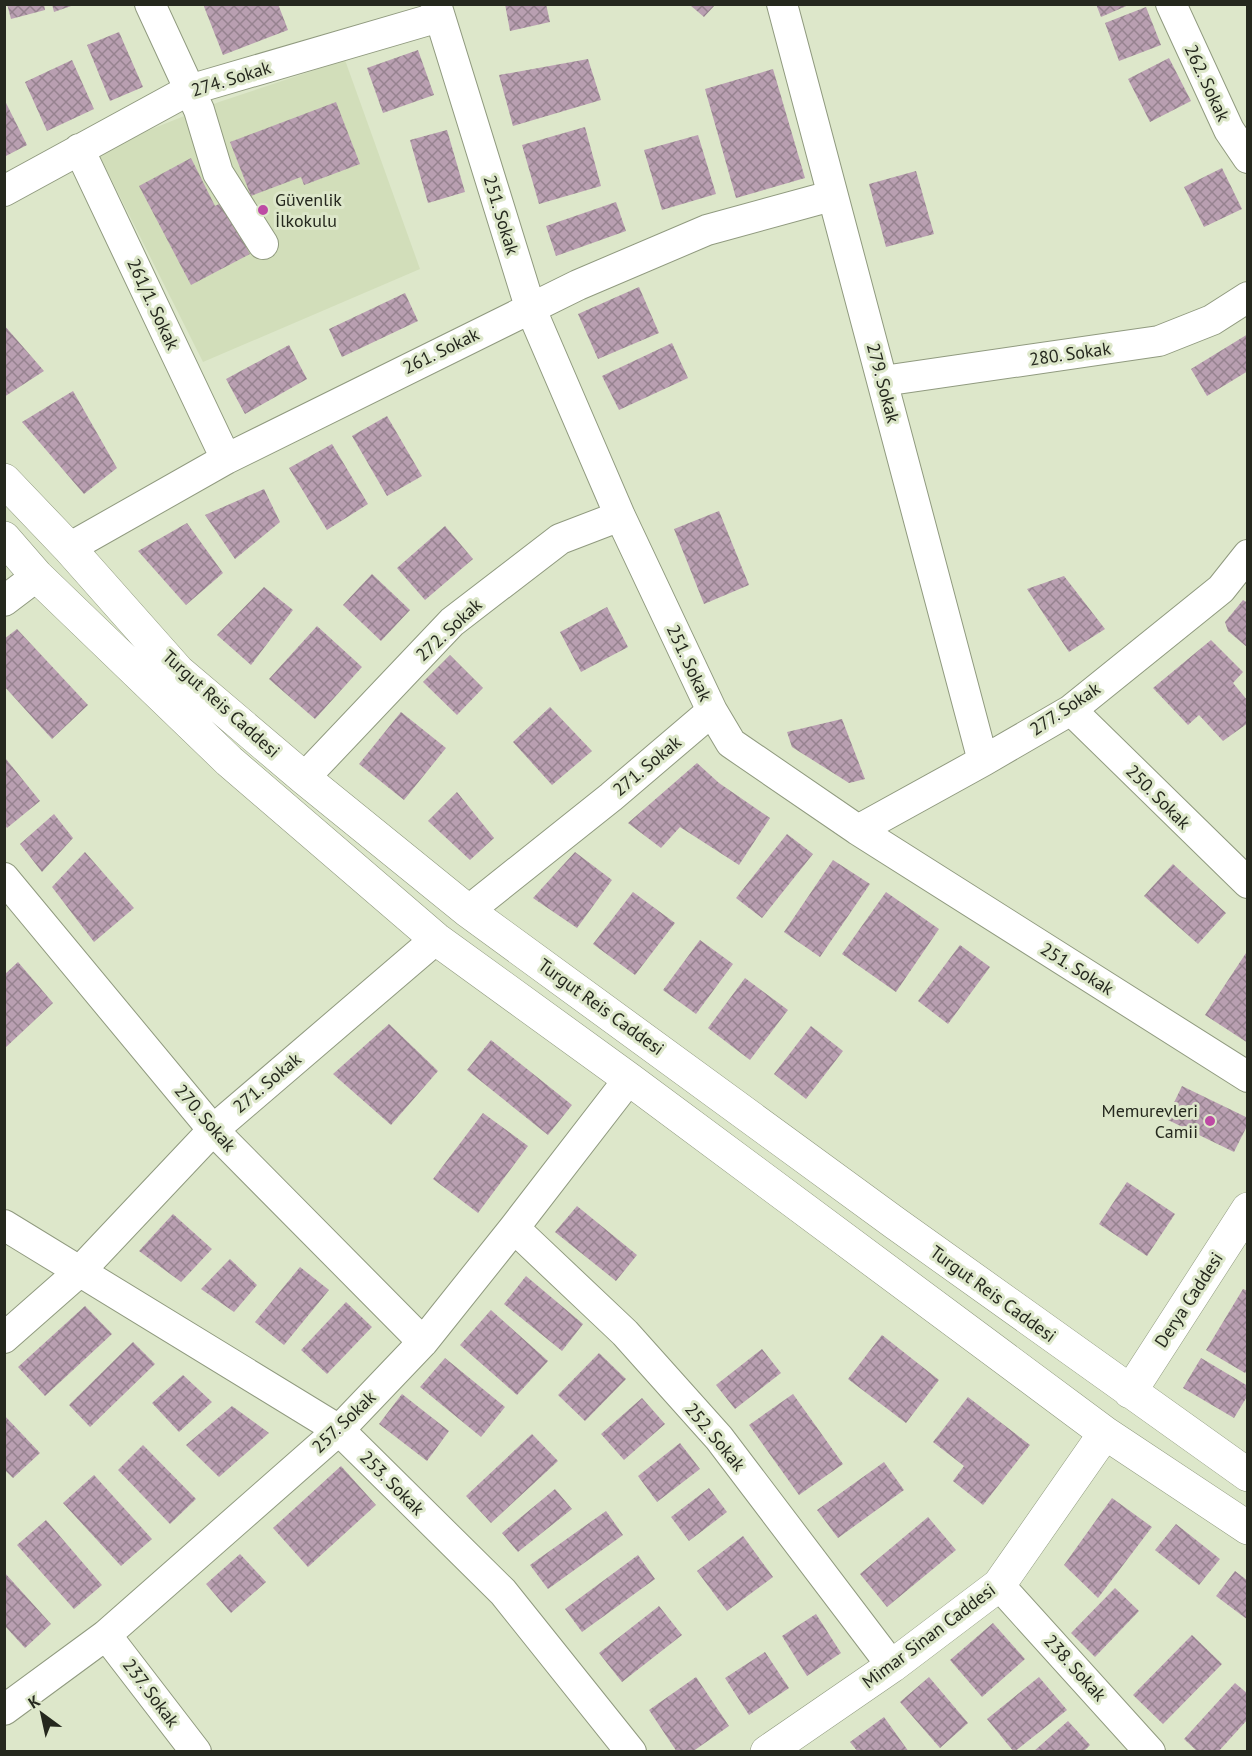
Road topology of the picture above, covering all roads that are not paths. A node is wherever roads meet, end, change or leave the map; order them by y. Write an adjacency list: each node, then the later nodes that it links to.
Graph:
1 (150, 4): 5 (street)
2 (782, 4): 9 (street, 279. Sokak)
3 (1171, 4): 7 (street, 262. Sokak)
4 (438, 11): 5 (street, 274. Sokak); 12 (street, 251. Sokak)
5 (189, 90): 6 (street, 274. Sokak); 10 (street)
6 (79, 149): 8 (street, 274. Sokak); 14 (street, 261/1. Sokak)
7 (1248, 158)
8 (4, 191)
9 (831, 196): 12 (street, 261. Sokak); 13 (street, 279. Sokak)
10 (263, 244)
11 (1248, 297): 13 (street, 280. Sokak)
12 (530, 307): 14 (street, 261. Sokak); 16 (street, 251. Sokak)
13 (883, 381): 24 (street, 279. Sokak)
14 (226, 459): 18 (street, 261. Sokak)
15 (4, 480): 18 (main road, Turgut Reis Caddesi)
16 (620, 516): 23 (street, 251. Sokak); 25 (street, 272. Sokak)
17 (4, 538): 20 (main road, Turgut Reis Caddesi)
18 (69, 549): 25 (main road, Turgut Reis Caddesi)
19 (1248, 555): 22 (street, 277. Sokak)
20 (37, 576): 21 (street); 30 (main road, Turgut Reis Caddesi)
21 (4, 601)
22 (1071, 710): 24 (street, 277. Sokak); 28 (street, 250. Sokak)
23 (712, 711): 26 (street, 251. Sokak); 29 (street, 271. Sokak)
24 (983, 761): 26 (street, 277. Sokak)
25 (304, 778): 29 (main road, Turgut Reis Caddesi)
26 (858, 830): 31 (street, 251. Sokak)
27 (4, 878): 33 (street, 270. Sokak)
28 (1248, 883)
29 (468, 911): 40 (main road, Turgut Reis Caddesi)
30 (436, 939): 32 (main road, Turgut Reis Caddesi); 33 (street, 271. Sokak)
31 (1248, 1077)
32 (629, 1079): 36 (street, 257. Sokak); 42 (main road, Turgut Reis Caddesi)
33 (213, 1130): 37 (street, 271. Sokak); 39 (street, 270. Sokak)
34 (1248, 1209): 40 (main road, Derya Caddesi)
35 (4, 1225): 37 (street, 253. Sokak)
36 (514, 1228): 39 (street, 257. Sokak); 47 (street, 252. Sokak)
37 (80, 1272): 38 (street, 271. Sokak); 41 (street, 253. Sokak)
38 (4, 1338)
39 (423, 1342): 41 (street, 257. Sokak)
40 (1130, 1392): 43 (main road, Turgut Reis Caddesi)
41 (339, 1430): 46 (street, 257. Sokak); 50 (street, 253. Sokak)
42 (1105, 1433): 44 (main road, Turgut Reis Caddesi); 45 (main road, Mimar Sinan Caddesi)
43 (1248, 1475)
44 (1248, 1528)
45 (999, 1585): 47 (main road, Mimar Sinan Caddesi); 52 (street, 238. Sokak)
46 (106, 1635): 48 (street, 257. Sokak); 49 (street, 237. Sokak)
47 (892, 1666): 51 (main road, Mimar Sinan Caddesi)
48 (4, 1710)
49 (196, 1752)
50 (631, 1752)
51 (767, 1752)
52 (1150, 1752)

